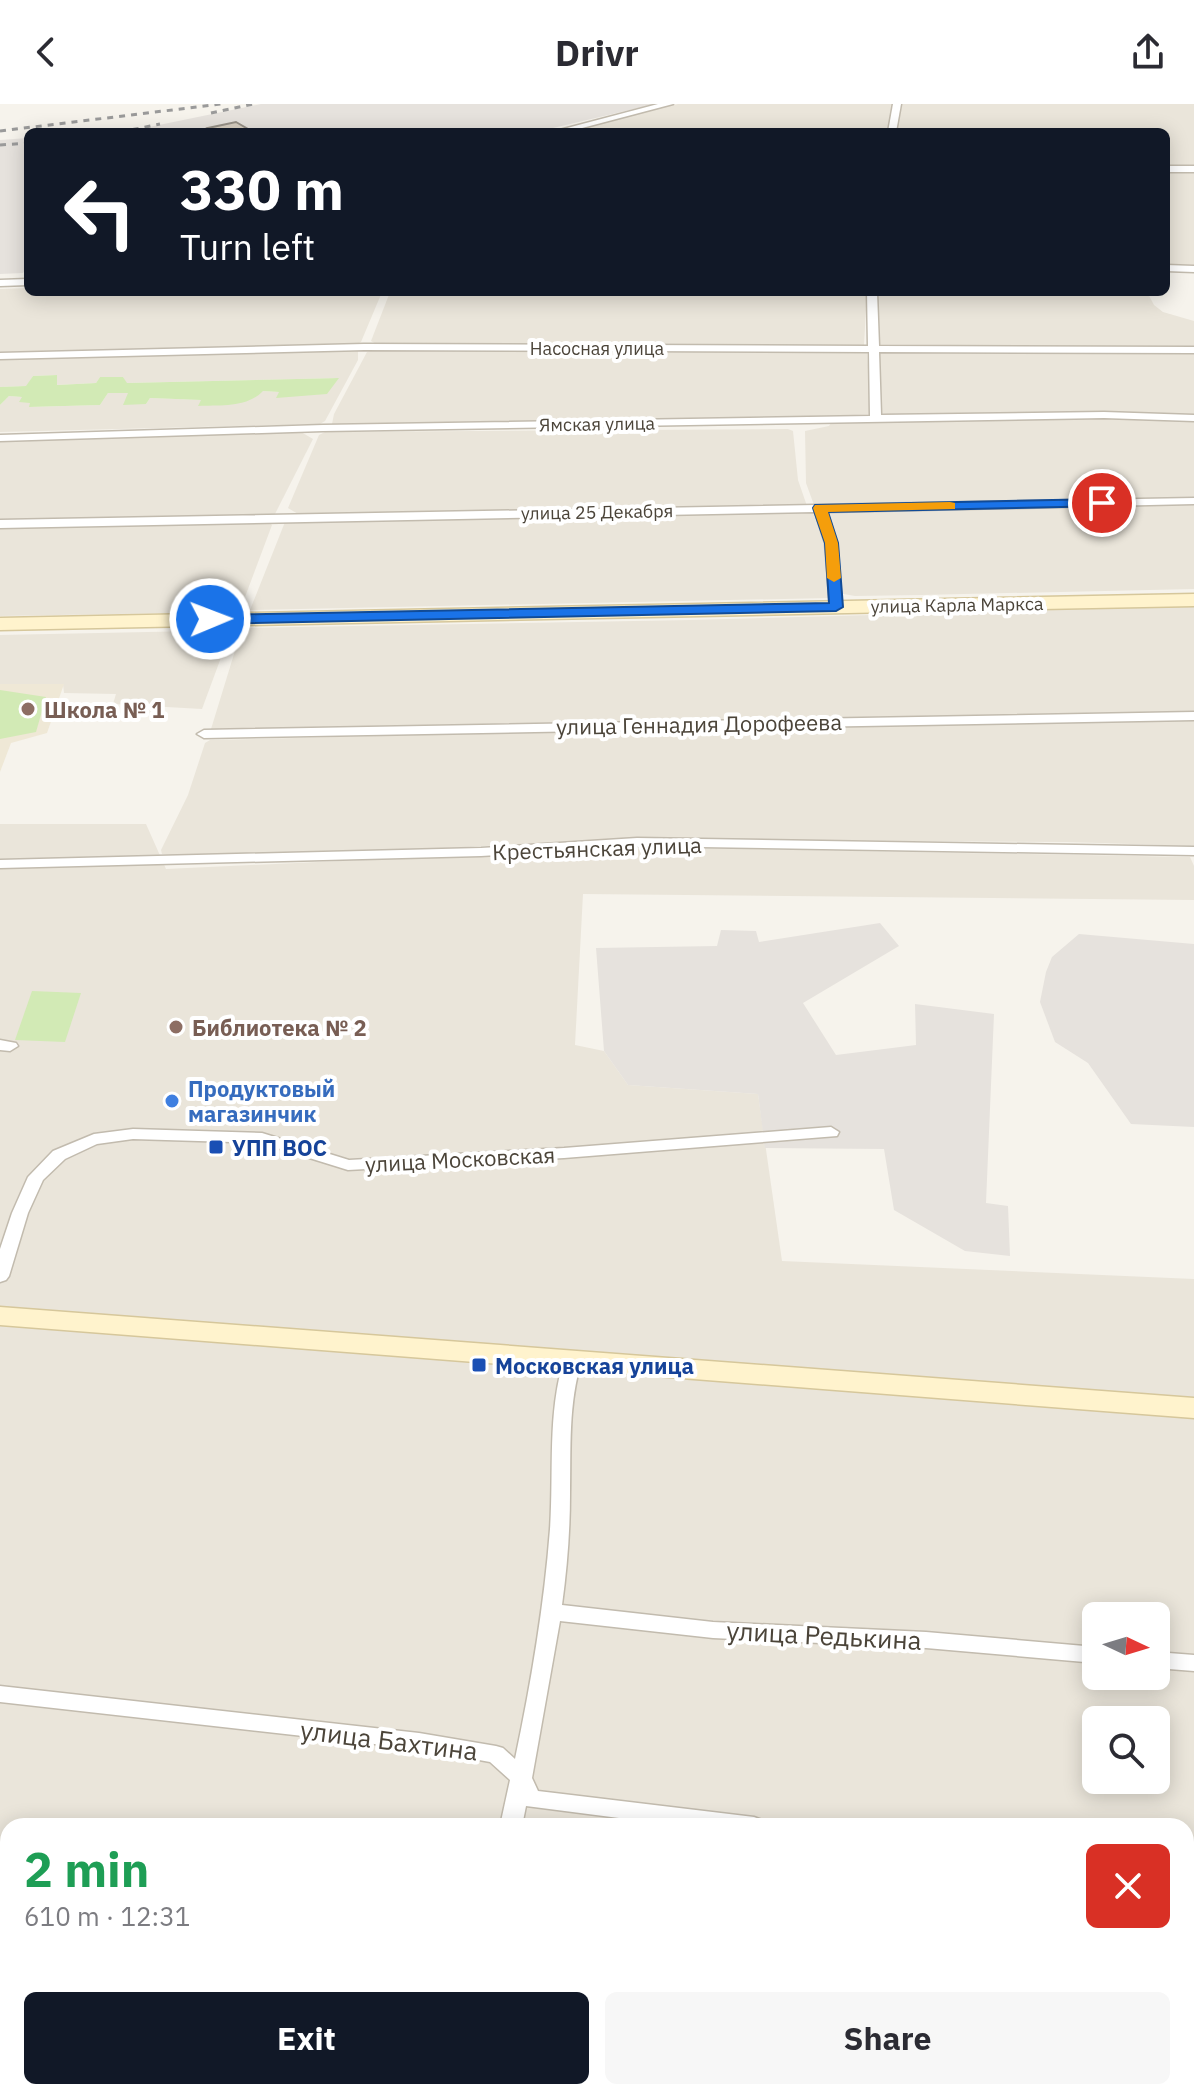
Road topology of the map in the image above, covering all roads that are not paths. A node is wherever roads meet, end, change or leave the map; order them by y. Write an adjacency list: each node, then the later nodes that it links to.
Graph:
1 (669, 104): 3 (street)
2 (897, 104): 4 (street)
3 (572, 128)
4 (893, 128)
5 (1170, 169): 6 (street)
6 (1194, 169)
7 (1170, 268): 8 (street)
8 (1194, 269)
9 (24, 282): 10 (street)
10 (0, 283)
11 (872, 296): 12 (street)
12 (872, 349): 13 (street, Насосная улица); 14 (street, Насосная улица); 16 (street)
13 (1194, 350)
14 (0, 356)
15 (1194, 418): 16 (street, Ямская улица)
16 (876, 419): 17 (street, Ямская улица)
17 (0, 438)
18 (1194, 501): 19 (street, улица 25 Декабря)
19 (820, 508): 20 (street, улица 25 Декабря); 22 (street)
20 (0, 524)
21 (1194, 600): 22 (street, улица Карла Маркса)
22 (836, 607): 23 (street, улица Карла Маркса)
23 (0, 624)
24 (1194, 716): 25 (street, улица Геннадия Дорофеева)
25 (204, 734)
26 (1194, 851): 27 (street, Крестьянская улица)
27 (0, 864)
28 (831, 1132): 29 (street, улица Московская)
29 (0, 1276)
30 (0, 1316): 31 (street)
31 (573, 1359): 32 (street); 33 (street)
32 (1194, 1408)
33 (552, 1612): 34 (street, улица Редькина); 38 (street)
34 (1082, 1654)
35 (1170, 1661): 36 (street)
36 (1194, 1663)
37 (0, 1694): 38 (street, улица Бахтина)
38 (521, 1777): 39 (street); 40 (street, улица Бахтина)
39 (513, 1818)
40 (688, 1818)

